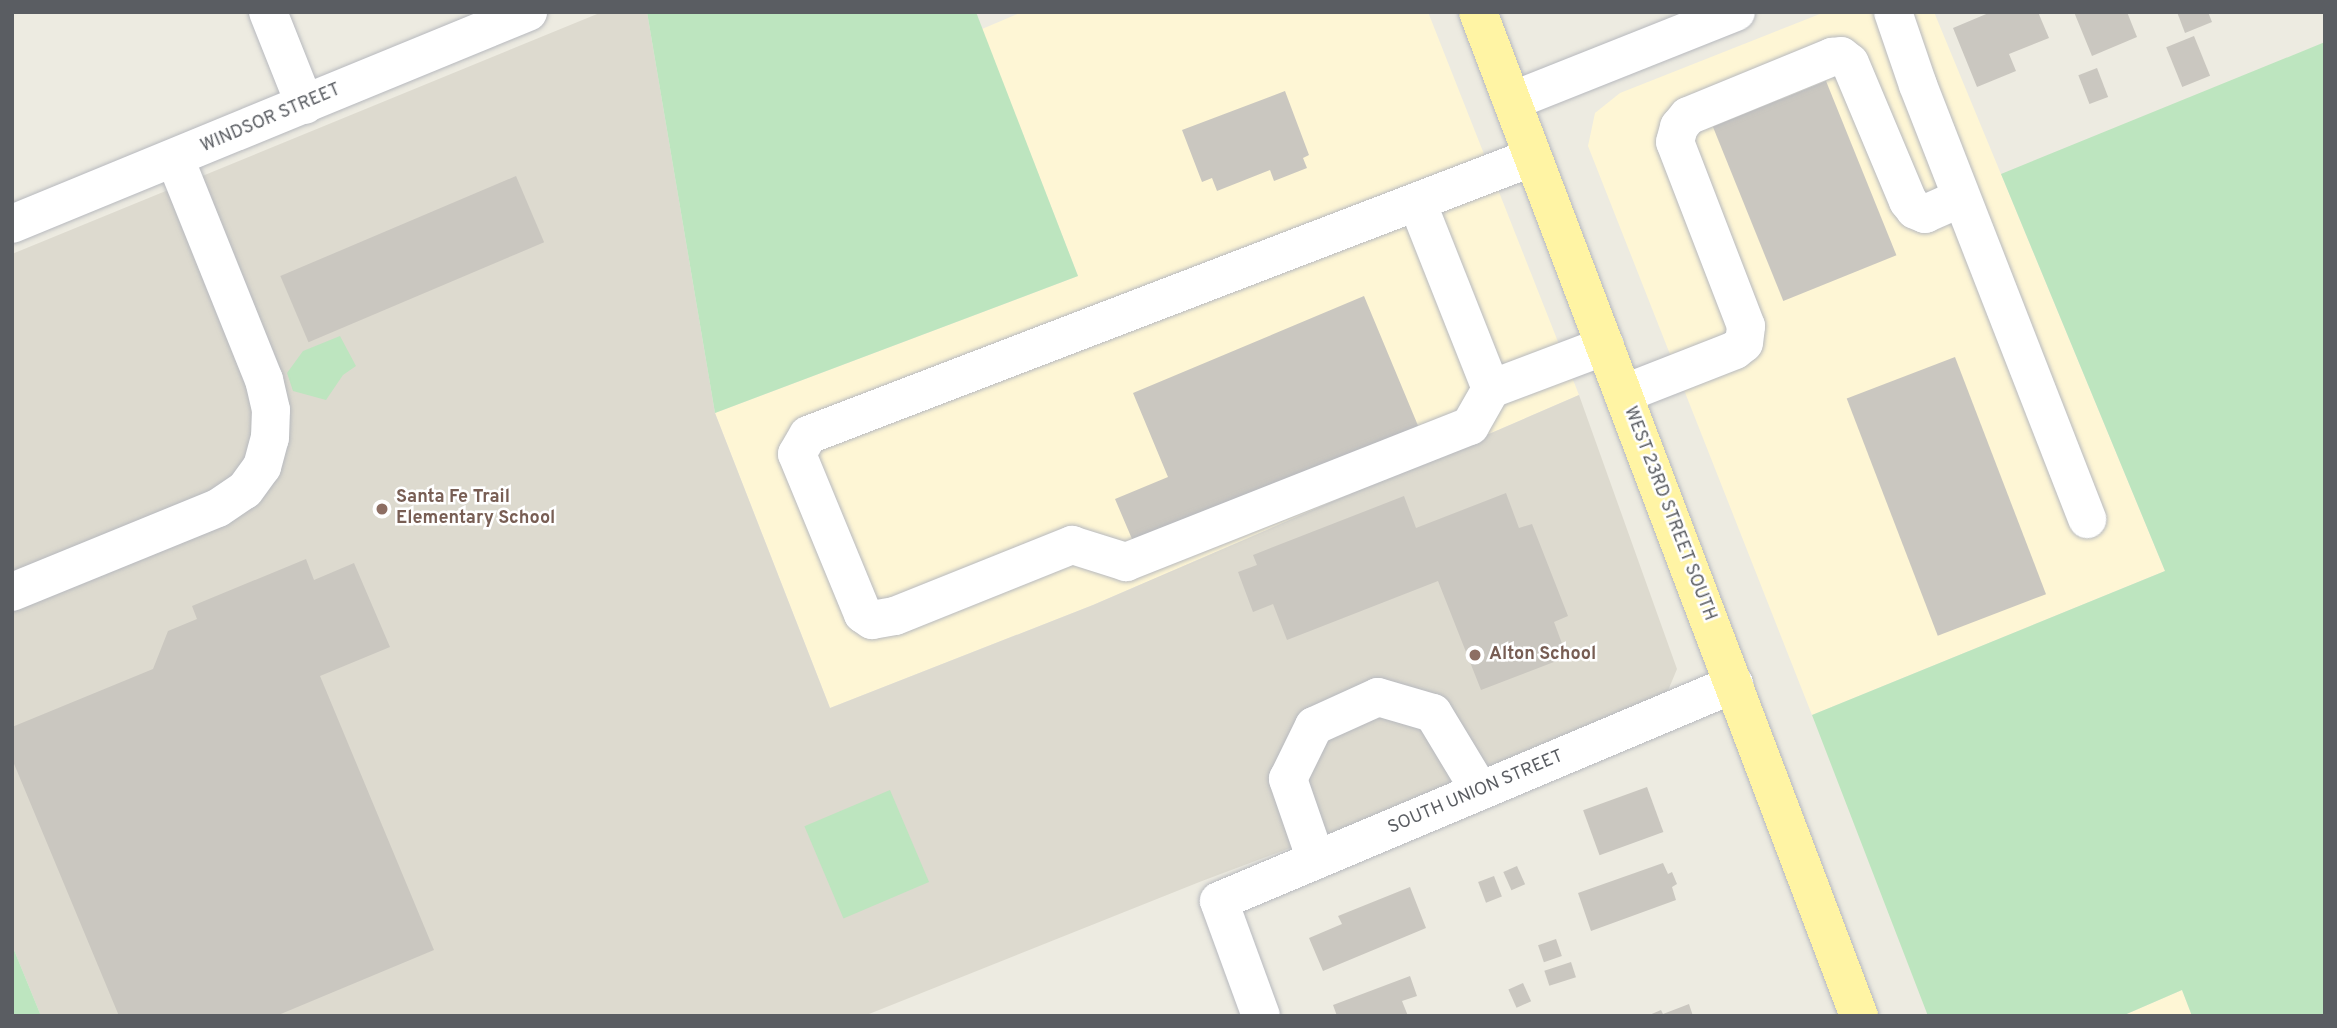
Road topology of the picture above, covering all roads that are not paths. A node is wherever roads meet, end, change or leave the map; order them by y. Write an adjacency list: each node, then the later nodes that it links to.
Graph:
1 (268, 12): 7 (street)
2 (528, 12): 7 (street, WINDSOR STREET)
3 (1478, 12): 6 (main road, WEST 23RD STREET SOUTH)
4 (1736, 12): 6 (street)
5 (1893, 12): 10 (street)
6 (1512, 101): 8 (main road, WEST 23RD STREET SOUTH)
7 (305, 105): 9 (street, WINDSOR STREET)
8 (1533, 157): 11 (street); 13 (main road, WEST 23RD STREET SOUTH)
9 (175, 159): 12 (street, WINDSOR STREET); 17 (street)
10 (1961, 198): 15 (street); 16 (street)
11 (1417, 202): 14 (street); 14 (street)
12 (12, 224)
13 (1605, 346): 14 (street); 15 (main road, WEST 23RD STREET SOUTH)
14 (1491, 389)
15 (1623, 394): 18 (main road, WEST 23RD STREET SOUTH)
16 (2087, 519)
17 (12, 592)
18 (1734, 684): 19 (street, SOUTH UNION STREET); 22 (main road, WEST 23RD STREET SOUTH)
19 (1480, 791): 20 (street, SOUTH UNION STREET); 20 (street)
20 (1316, 860): 21 (street, SOUTH UNION STREET)
21 (1261, 1016)
22 (1859, 1016)

